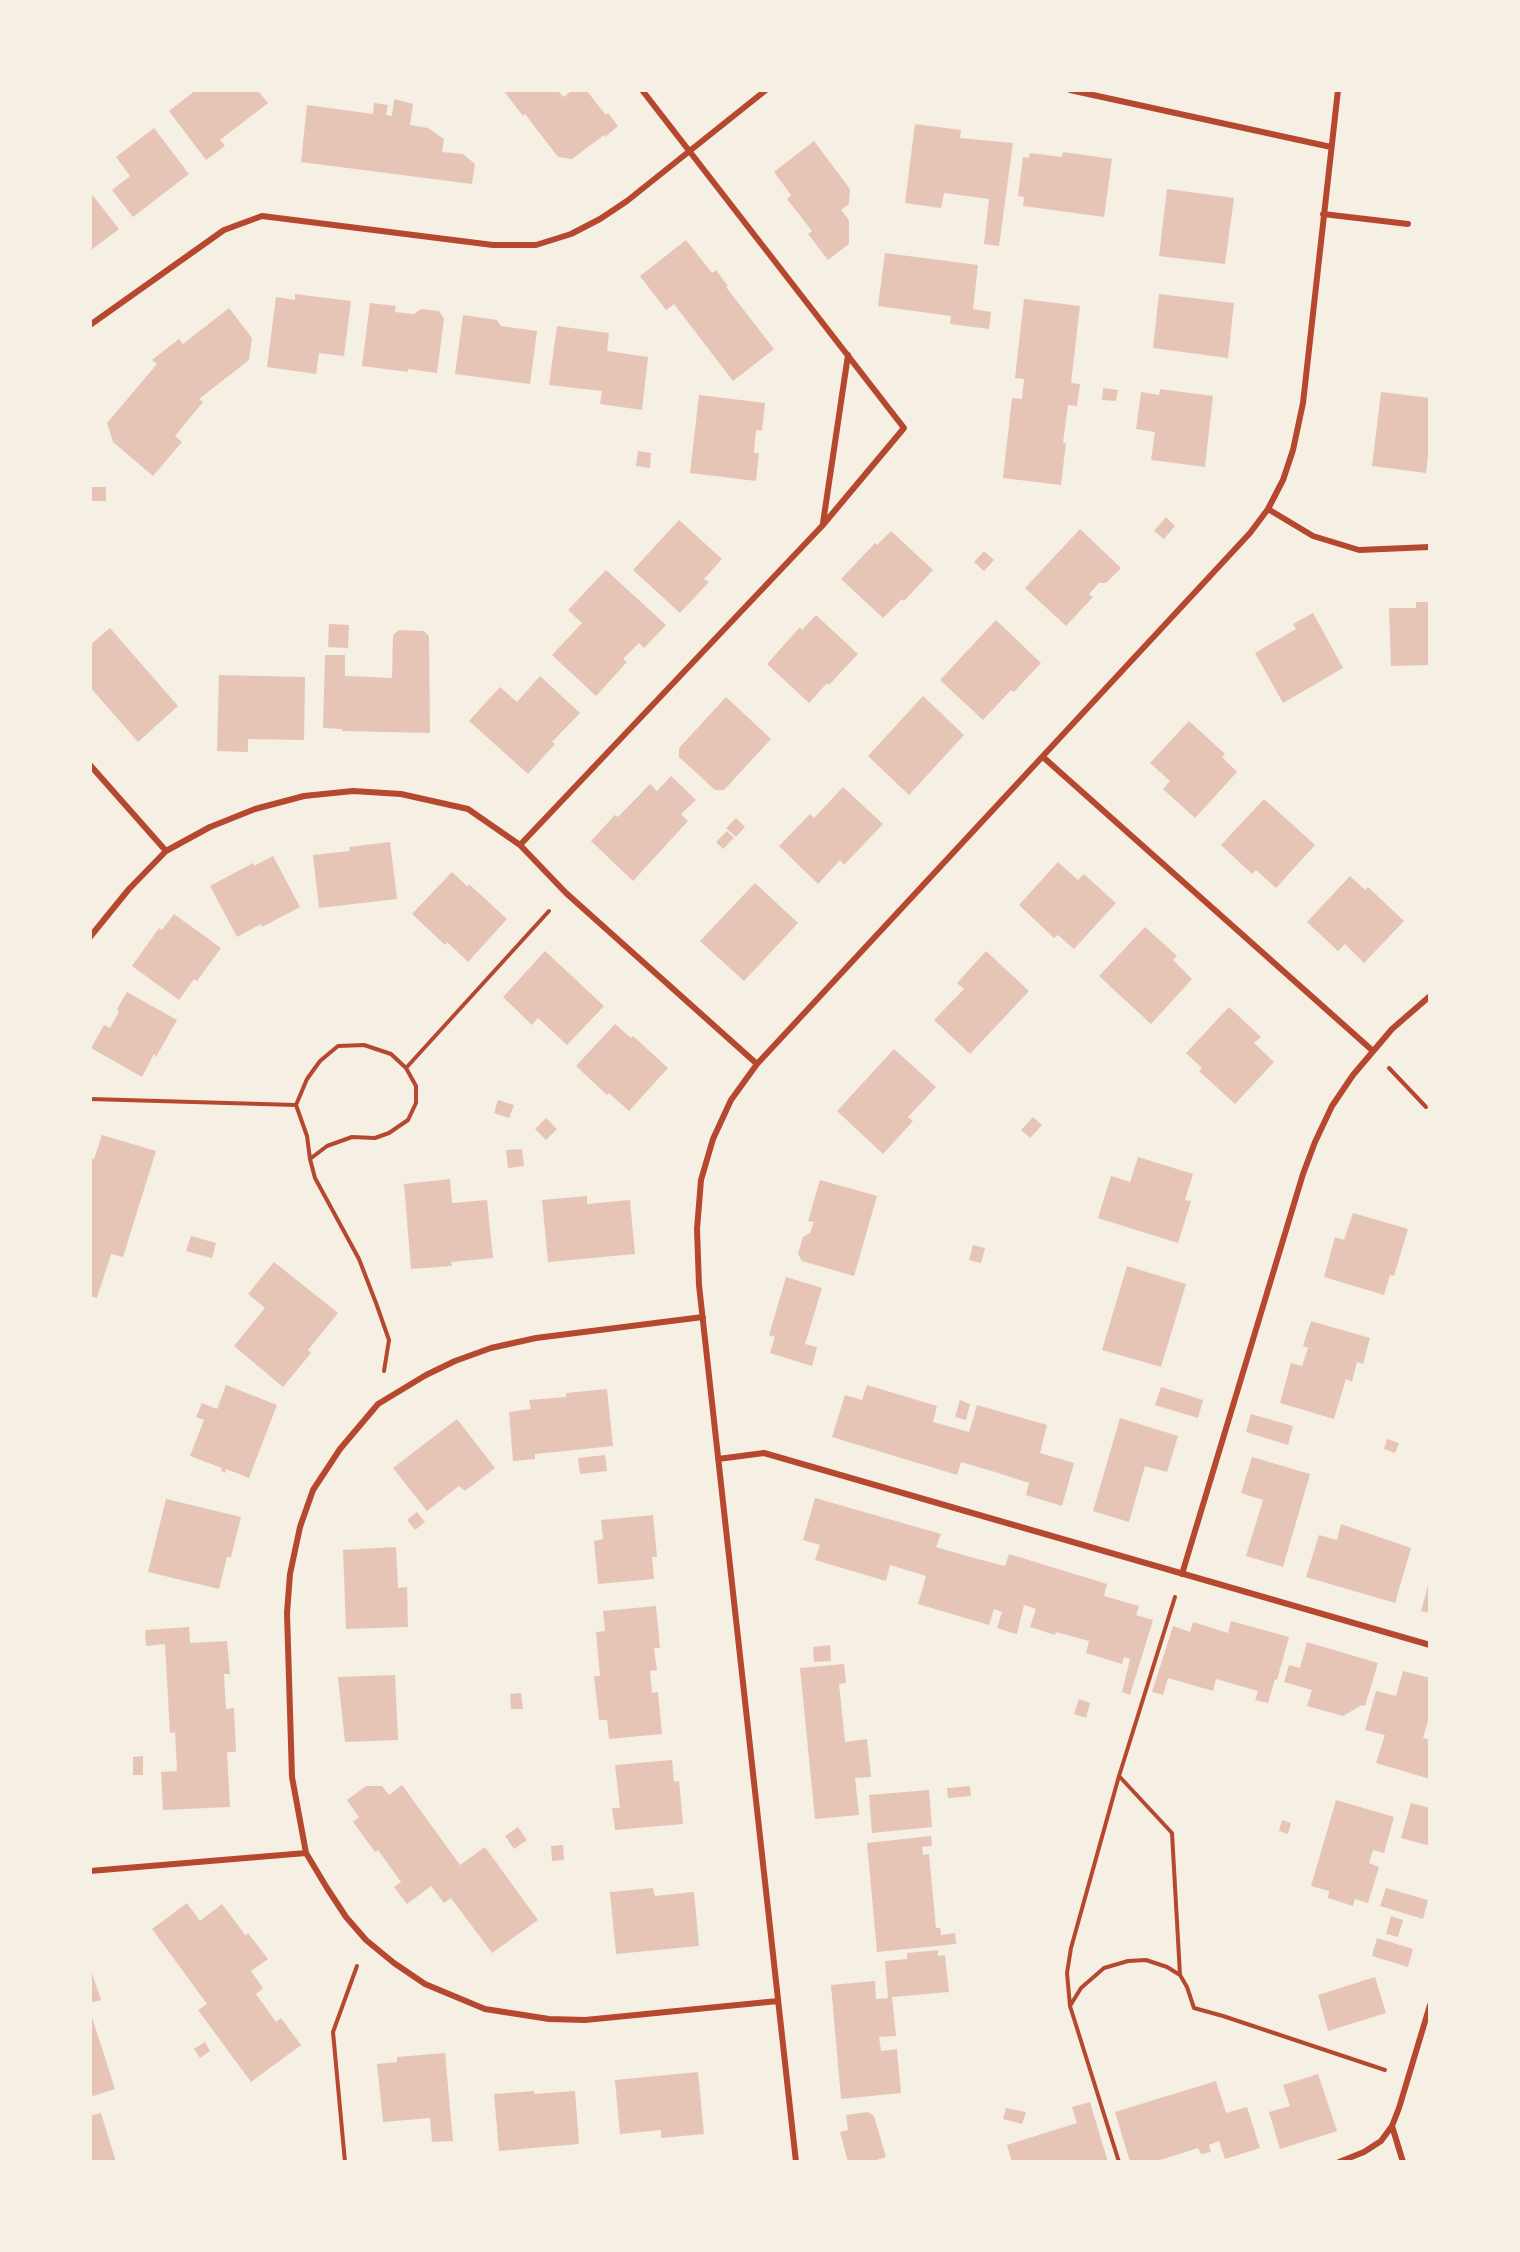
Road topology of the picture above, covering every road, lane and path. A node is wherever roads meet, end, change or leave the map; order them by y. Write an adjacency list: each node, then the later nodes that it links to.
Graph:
1 (642, 90): 6 (street)
2 (766, 90): 6 (street)
3 (1070, 90): 5 (street)
4 (1338, 90): 5 (street)
5 (1331, 147): 7 (street)
6 (689, 150): 9 (street); 10 (street)
7 (1323, 214): 8 (street); 11 (street)
8 (1408, 224)
9 (90, 326)
10 (848, 355): 12 (street); 12 (street)
11 (1268, 509): 13 (street); 14 (street)
12 (822, 526): 16 (street)
13 (1430, 547)
14 (1043, 757): 21 (street); 22 (street)
15 (90, 765): 17 (street)
16 (520, 845): 17 (street); 18 (street)
17 (166, 851): 19 (street)
18 (566, 893): 22 (street); 23 (path)
19 (90, 937)
20 (1430, 996): 21 (street)
21 (1372, 1051): 26 (path); 31 (street)
22 (757, 1064): 28 (street)
23 (406, 1068): 25 (path); 27 (path)
24 (90, 1099): 25 (path)
25 (296, 1105): 27 (path)
26 (1426, 1107)
27 (310, 1159): 29 (path)
28 (703, 1317): 29 (street); 30 (street)
29 (378, 1404): 34 (street)
30 (718, 1458): 31 (street); 38 (street)
31 (1182, 1574): 32 (street); 33 (path)
32 (1430, 1645)
33 (1119, 1776): 37 (path); 40 (path)
34 (306, 1853): 35 (street); 36 (street)
35 (90, 1871)
36 (366, 1940): 38 (street); 43 (path)
37 (1180, 1975): 40 (path); 41 (path)
38 (778, 2001): 44 (street)
39 (1430, 2005): 41 (street)
40 (1070, 2006): 45 (path)
41 (1409, 2077): 42 (street)
42 (1392, 2126): 46 (street); 47 (street)
43 (345, 2162)
44 (796, 2162)
45 (1119, 2162)
46 (1339, 2162)
47 (1403, 2162)

